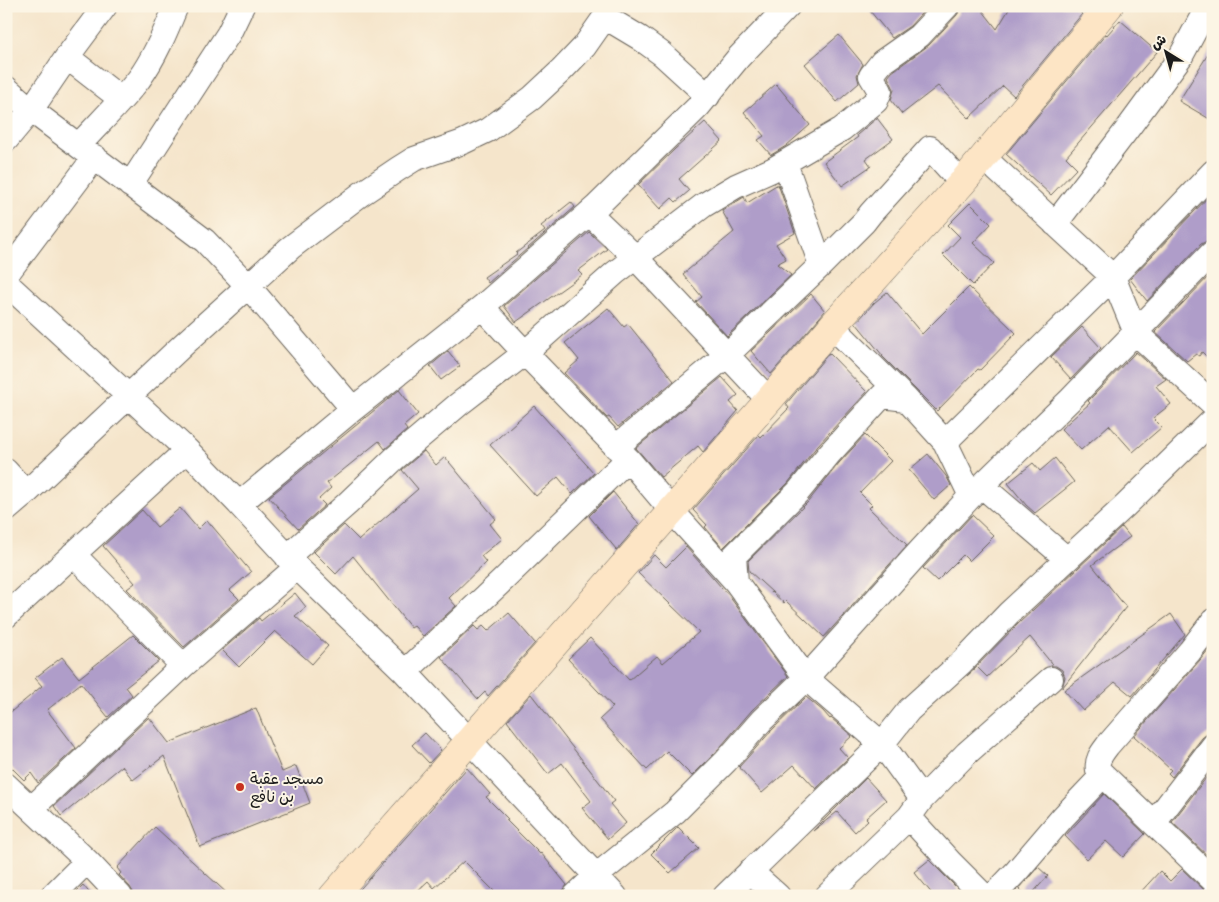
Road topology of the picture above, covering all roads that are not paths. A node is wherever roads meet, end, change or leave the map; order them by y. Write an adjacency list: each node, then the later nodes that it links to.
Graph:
1 (105, 6): 9 (street)
2 (176, 6): 12 (street)
3 (242, 6): 20 (street)
4 (788, 6): 11 (street)
5 (947, 6): 17 (street)
6 (1109, 6): 16 (main road)
7 (1208, 6): 22 (street)
8 (606, 12): 11 (street); 28 (street)
9 (67, 57): 12 (street); 13 (street)
10 (6, 88): 13 (street)
11 (708, 96): 21 (street)
12 (121, 99): 15 (street)
13 (31, 110): 14 (street); 15 (street)
14 (6, 140)
15 (87, 151): 20 (street); 27 (street)
16 (984, 157): 19 (main road); 22 (street)
17 (785, 163): 24 (street); 25 (street)
18 (1213, 172): 26 (street)
19 (962, 183): 25 (street); 30 (main road)
20 (130, 184): 28 (street)
21 (589, 213): 24 (street); 29 (street)
22 (1055, 224): 26 (street)
23 (1211, 254): 31 (street)
24 (635, 258): 32 (street); 33 (street)
25 (821, 265): 33 (street)
26 (1113, 276): 31 (street); 40 (street)
27 (8, 286): 34 (street)
28 (248, 286): 34 (street); 38 (street)
29 (482, 307): 32 (street); 38 (street)
30 (832, 326): 35 (street); 36 (main road)
31 (1136, 333): 37 (street); 44 (street)
32 (525, 353): 42 (street); 51 (street)
33 (727, 355): 36 (street); 42 (street)
34 (129, 397): 41 (street); 45 (street)
35 (906, 399): 40 (street); 52 (street)
36 (769, 400): 48 (main road)
37 (1213, 404)
38 (353, 409): 46 (street)
39 (1213, 420): 50 (street)
40 (945, 442): 44 (street)
41 (187, 450): 46 (street); 49 (street)
42 (622, 453): 48 (street); 56 (street)
43 (6, 470): 45 (street)
44 (976, 491): 50 (street); 57 (street)
45 (26, 493): 47 (street)
46 (239, 504): 51 (street)
47 (6, 510)
48 (672, 511): 52 (street); 59 (main road)
49 (73, 554): 53 (street); 55 (street)
50 (1067, 559): 60 (street)
51 (292, 562): 55 (street); 56 (street)
52 (736, 582): 57 (street)
53 (6, 616)
54 (1213, 621): 62 (street)
55 (183, 666): 64 (street)
56 (405, 672): 59 (street)
57 (806, 678): 60 (street); 69 (street)
58 (1052, 679): 65 (street)
59 (469, 741): 69 (street); 73 (main road)
60 (882, 744): 65 (street); 68 (street)
61 (1213, 746): 66 (street)
62 (1103, 775): 66 (street); 80 (street)
63 (6, 785): 64 (street)
64 (32, 808): 67 (street)
65 (915, 808): 78 (street); 79 (street)
66 (1154, 823): 70 (street)
67 (87, 861): 71 (street); 72 (street)
68 (750, 871): 76 (street); 77 (street)
69 (596, 876): 74 (street); 75 (street)
70 (1213, 880)
71 (52, 896)
72 (120, 896)
73 (333, 896)
74 (575, 896)
75 (615, 896)
76 (725, 896)
77 (778, 896)
78 (827, 896)
79 (984, 896)
80 (993, 896)

